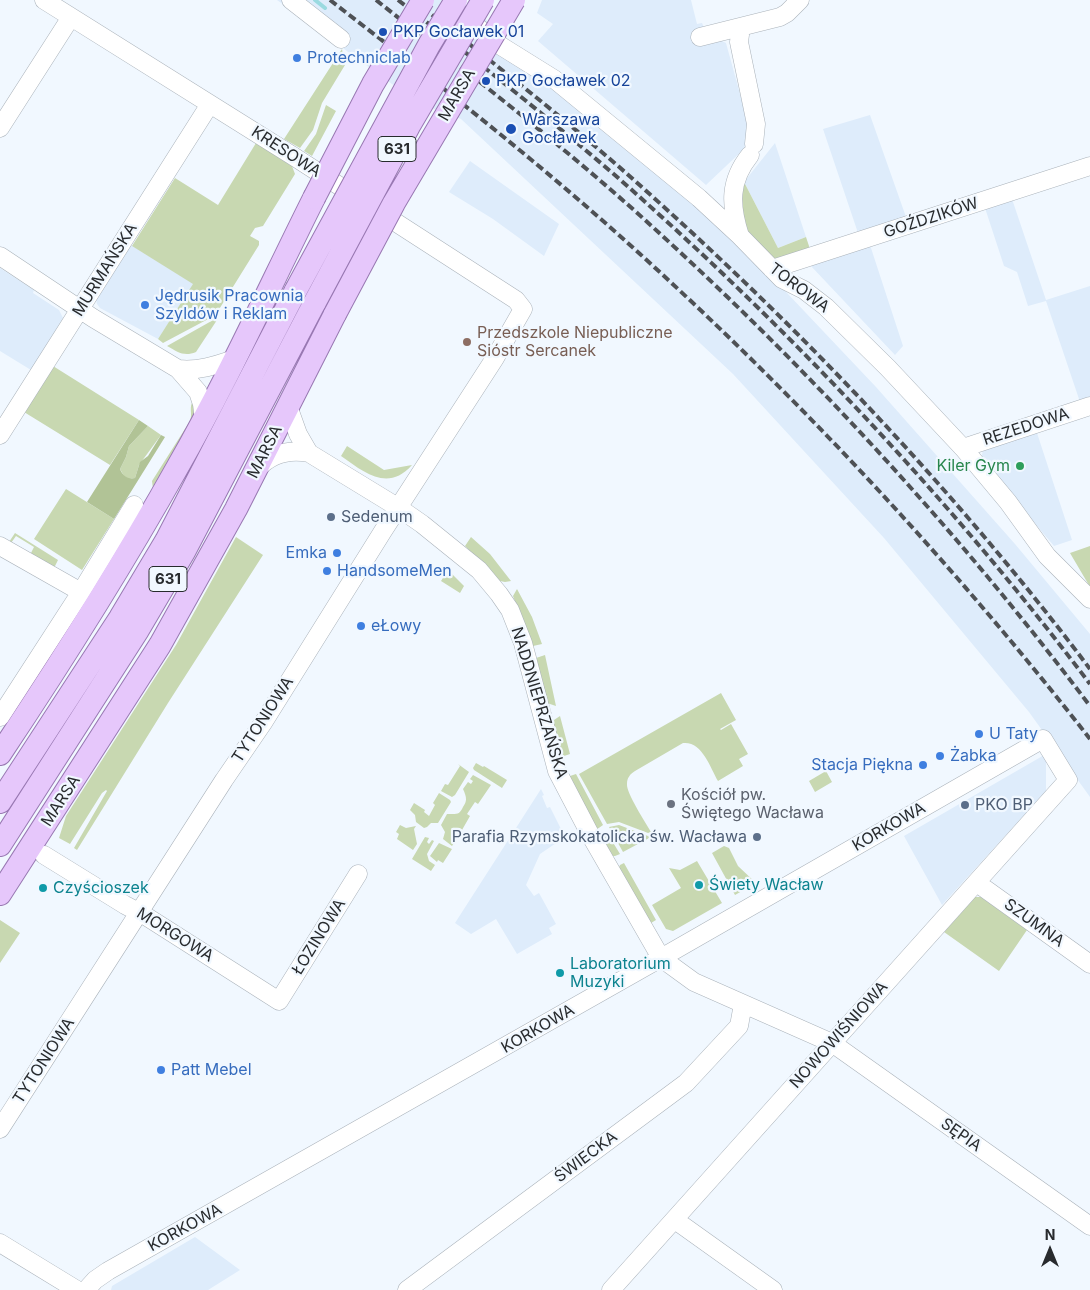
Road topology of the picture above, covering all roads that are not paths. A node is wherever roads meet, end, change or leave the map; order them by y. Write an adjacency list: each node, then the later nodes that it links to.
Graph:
1 (44, 0): 9 (street, KRESOWA)
2 (291, 0): 12 (street)
3 (423, 0): 22 (main road, bridge)
4 (444, 0): 16 (street, TOROWA)
5 (456, 0): 19 (main road, MARSA / 631, bridge)
6 (483, 0): 19 (main road, MARSA / 631, bridge)
7 (514, 0): 24 (main road, MARSA, bridge)
8 (800, 0): 10 (street)
9 (71, 17): 13 (street, KRESOWA); 14 (street)
10 (741, 27): 11 (street); 16 (street)
11 (700, 37)
12 (341, 39)
13 (210, 104): 20 (street, MURMAŃSKA); 21 (street, KRESOWA)
14 (0, 128)
15 (1090, 166): 18 (street, GOŹDZIKÓW)
16 (740, 236): 18 (street, TOROWA)
17 (0, 256): 20 (street)
18 (772, 269): 28 (street, TOROWA)
19 (306, 296): 41 (main road, MARSA / 631); 42 (main road, MARSA / 631)
20 (80, 309): 23 (street); 27 (street, MURMAŃSKA)
21 (524, 309): 32 (street, TYTONIOWA)
22 (234, 359): 23 (street); 26 (main road)
23 (178, 369): 26 (street)
24 (288, 406): 29 (street, NADDNIEPRZAŃSKA); 30 (main road, MARSA)
25 (1090, 406): 28 (street, REZEDOWA)
26 (204, 419): 36 (main road)
27 (0, 435)
28 (963, 448): 35 (street, TOROWA)
29 (309, 453): 30 (street); 32 (street, NADDNIEPRZAŃSKA)
30 (255, 470): 39 (main road, MARSA)
31 (134, 505): 34 (street)
32 (399, 508): 48 (street, TYTONIOWA); 49 (street, NADDNIEPRZAŃSKA)
33 (0, 546): 34 (street)
34 (81, 592): 37 (street)
35 (1090, 599)
36 (79, 633): 40 (main road); 41 (main road)
37 (0, 717)
38 (1043, 739): 46 (street, NOWOWIŚNIOWA); 49 (street, KORKOWA)
39 (94, 750): 43 (main road); 47 (main road, MARSA)
40 (0, 754)
41 (5, 795)
42 (0, 845)
43 (0, 852)
44 (44, 855): 48 (street, MORGOWA)
45 (358, 874): 51 (street, ŁOZINOWA)
46 (977, 883): 50 (street, SZUMNA); 53 (street, NOWOWIŚNIOWA)
47 (0, 894)
48 (139, 913): 51 (street, MORGOWA); 54 (street, TYTONIOWA)
49 (661, 958): 52 (street, NADDNIEPRZAŃSKA); 59 (street, KORKOWA)
50 (1090, 964)
51 (279, 1001)
52 (743, 1004): 53 (street, NADDNIEPRZAŃSKA); 60 (street, ŚWIECKA)
53 (832, 1043): 55 (street, NOWOWIŚNIOWA); 56 (street, SĘPIA)
54 (0, 1129)
55 (675, 1220): 61 (street, NOWOWIŚNIOWA); 62 (street)
56 (1090, 1226)
57 (0, 1243): 58 (street)
58 (77, 1290)
59 (86, 1290)
60 (407, 1290)
61 (612, 1290)
62 (773, 1290)

